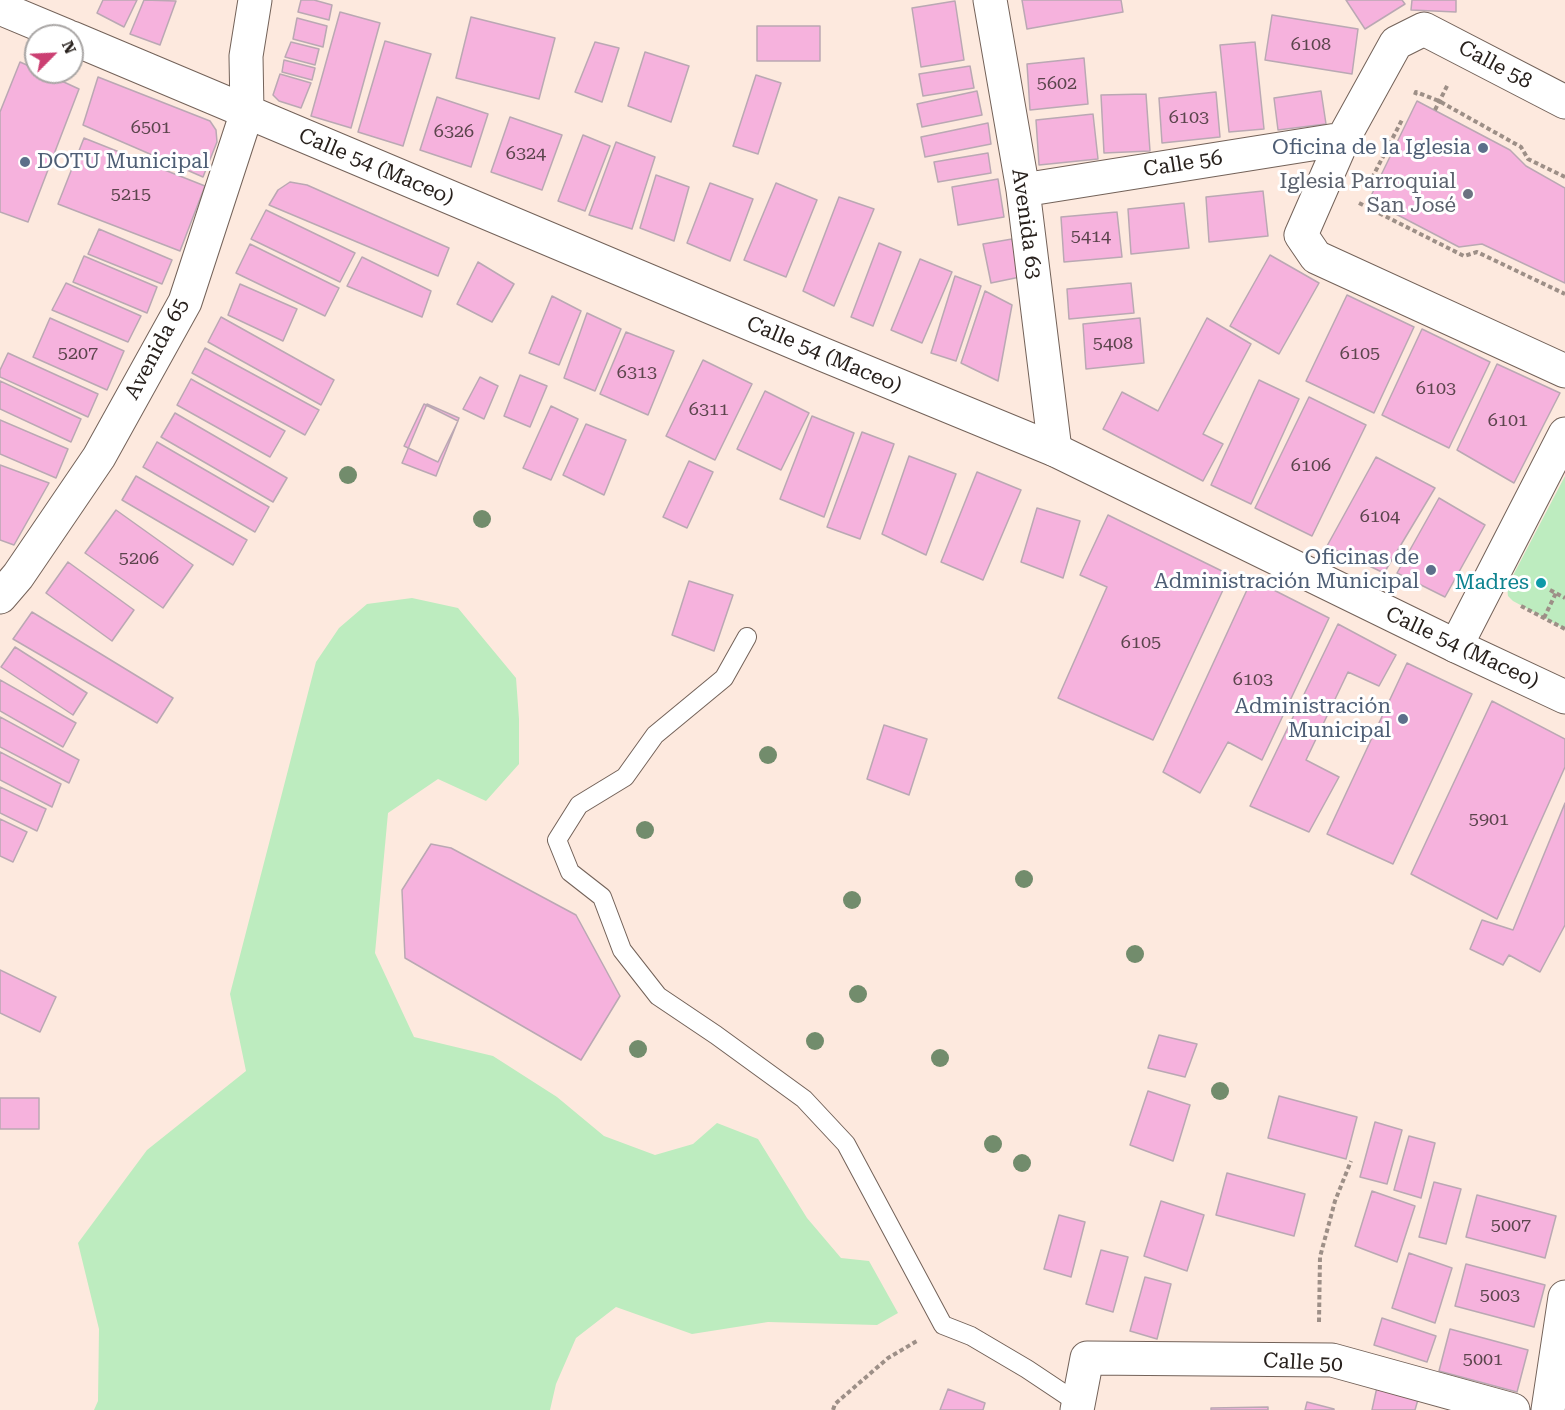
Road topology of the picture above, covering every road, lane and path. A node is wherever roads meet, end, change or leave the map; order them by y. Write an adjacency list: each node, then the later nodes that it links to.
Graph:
1 (255, 0): 8 (street, Avenida 65)
2 (990, 0): 13 (street, Avenida 63)
3 (0, 8): 4 (street)
4 (38, 24)
5 (84, 43): 8 (street, Calle 54 (Maceo))
6 (1565, 102): 10 (street, Calle 58)
7 (1411, 103): 11 (path)
8 (246, 112): 18 (street, Calle 54 (Maceo)); 19 (street, Avenida 65)
9 (1406, 113): 12 (path)
10 (1343, 139): 13 (street, Calle 56); 16 (street)
11 (1565, 177)
12 (1369, 183)
13 (1023, 190): 18 (street, Avenida 63)
14 (1364, 194): 15 (path)
15 (1565, 294)
16 (1565, 371)
17 (1565, 434): 25 (street)
18 (1055, 450): 25 (street, Calle 54 (Maceo))
19 (6, 582)
20 (1551, 590): 21 (path)
21 (1556, 593): 22 (path); 23 (path)
22 (1565, 598)
23 (1544, 618)
24 (747, 637): 29 (lane)
25 (1456, 646): 26 (street, Calle 54 (Maceo))
26 (1565, 697)
27 (1351, 1161): 31 (path)
28 (1565, 1297): 30 (street)
29 (943, 1325): 32 (lane); 33 (path)
30 (1562, 1349): 35 (street)
31 (1332, 1360): 32 (street, Calle 50); 34 (street, Calle 50)
32 (1078, 1406)
33 (833, 1410)
34 (1513, 1410)
35 (1548, 1410)

